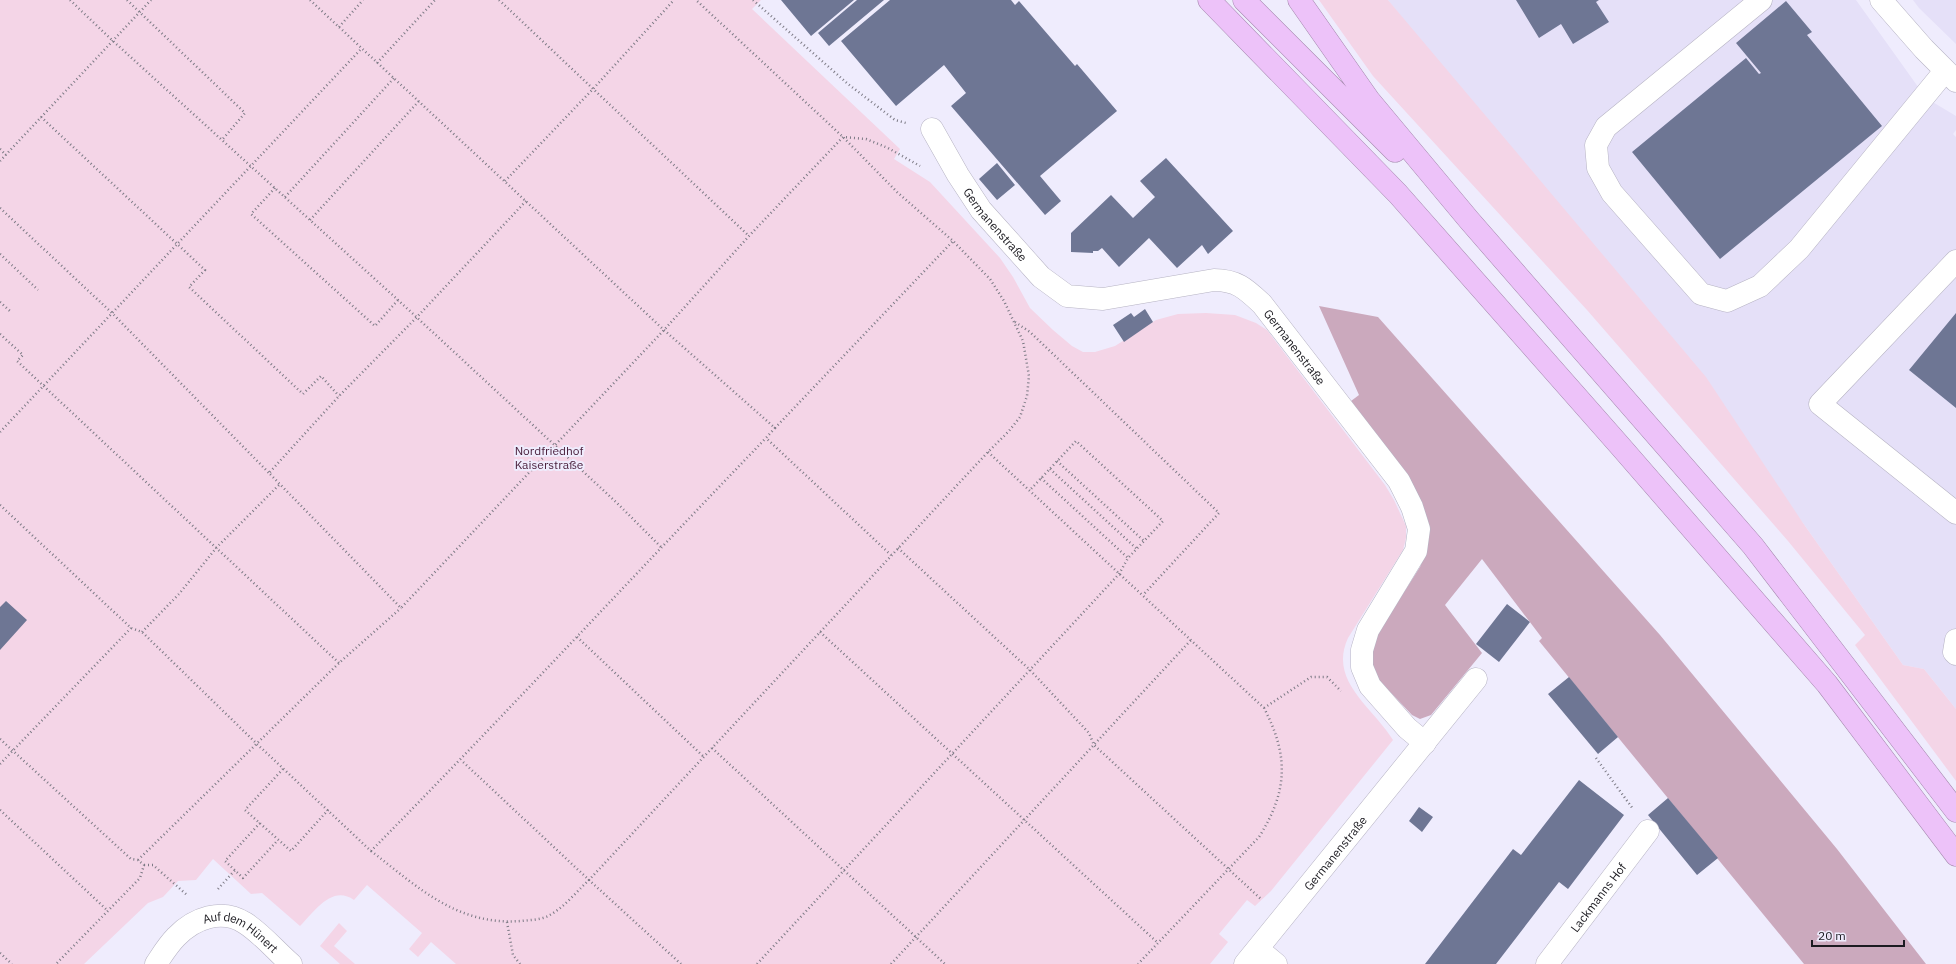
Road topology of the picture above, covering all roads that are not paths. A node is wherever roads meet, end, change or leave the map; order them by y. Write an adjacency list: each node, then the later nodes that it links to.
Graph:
1 (1209, 0): 17 (highway)
2 (1244, 0): 8 (highway)
3 (1299, 0): 8 (highway)
4 (1761, 0): 6 (street)
5 (1881, 0): 6 (street)
6 (1951, 76)
7 (932, 129): 14 (street, Germanenstraße)
8 (1469, 220): 15 (highway)
9 (1956, 261): 10 (street)
10 (1956, 513)
11 (1956, 640): 12 (street)
12 (1956, 654)
13 (1476, 679): 14 (street, Germanenstraße)
14 (1425, 743): 18 (street, Germanenstraße)
15 (1956, 811)
16 (1648, 831): 22 (street, Lackmanns Hof)
17 (1956, 855)
18 (1251, 956): 21 (street)
19 (156, 964): 20 (street, Auf dem Hünert)
20 (290, 964)
21 (1276, 964)
22 (1547, 964)

